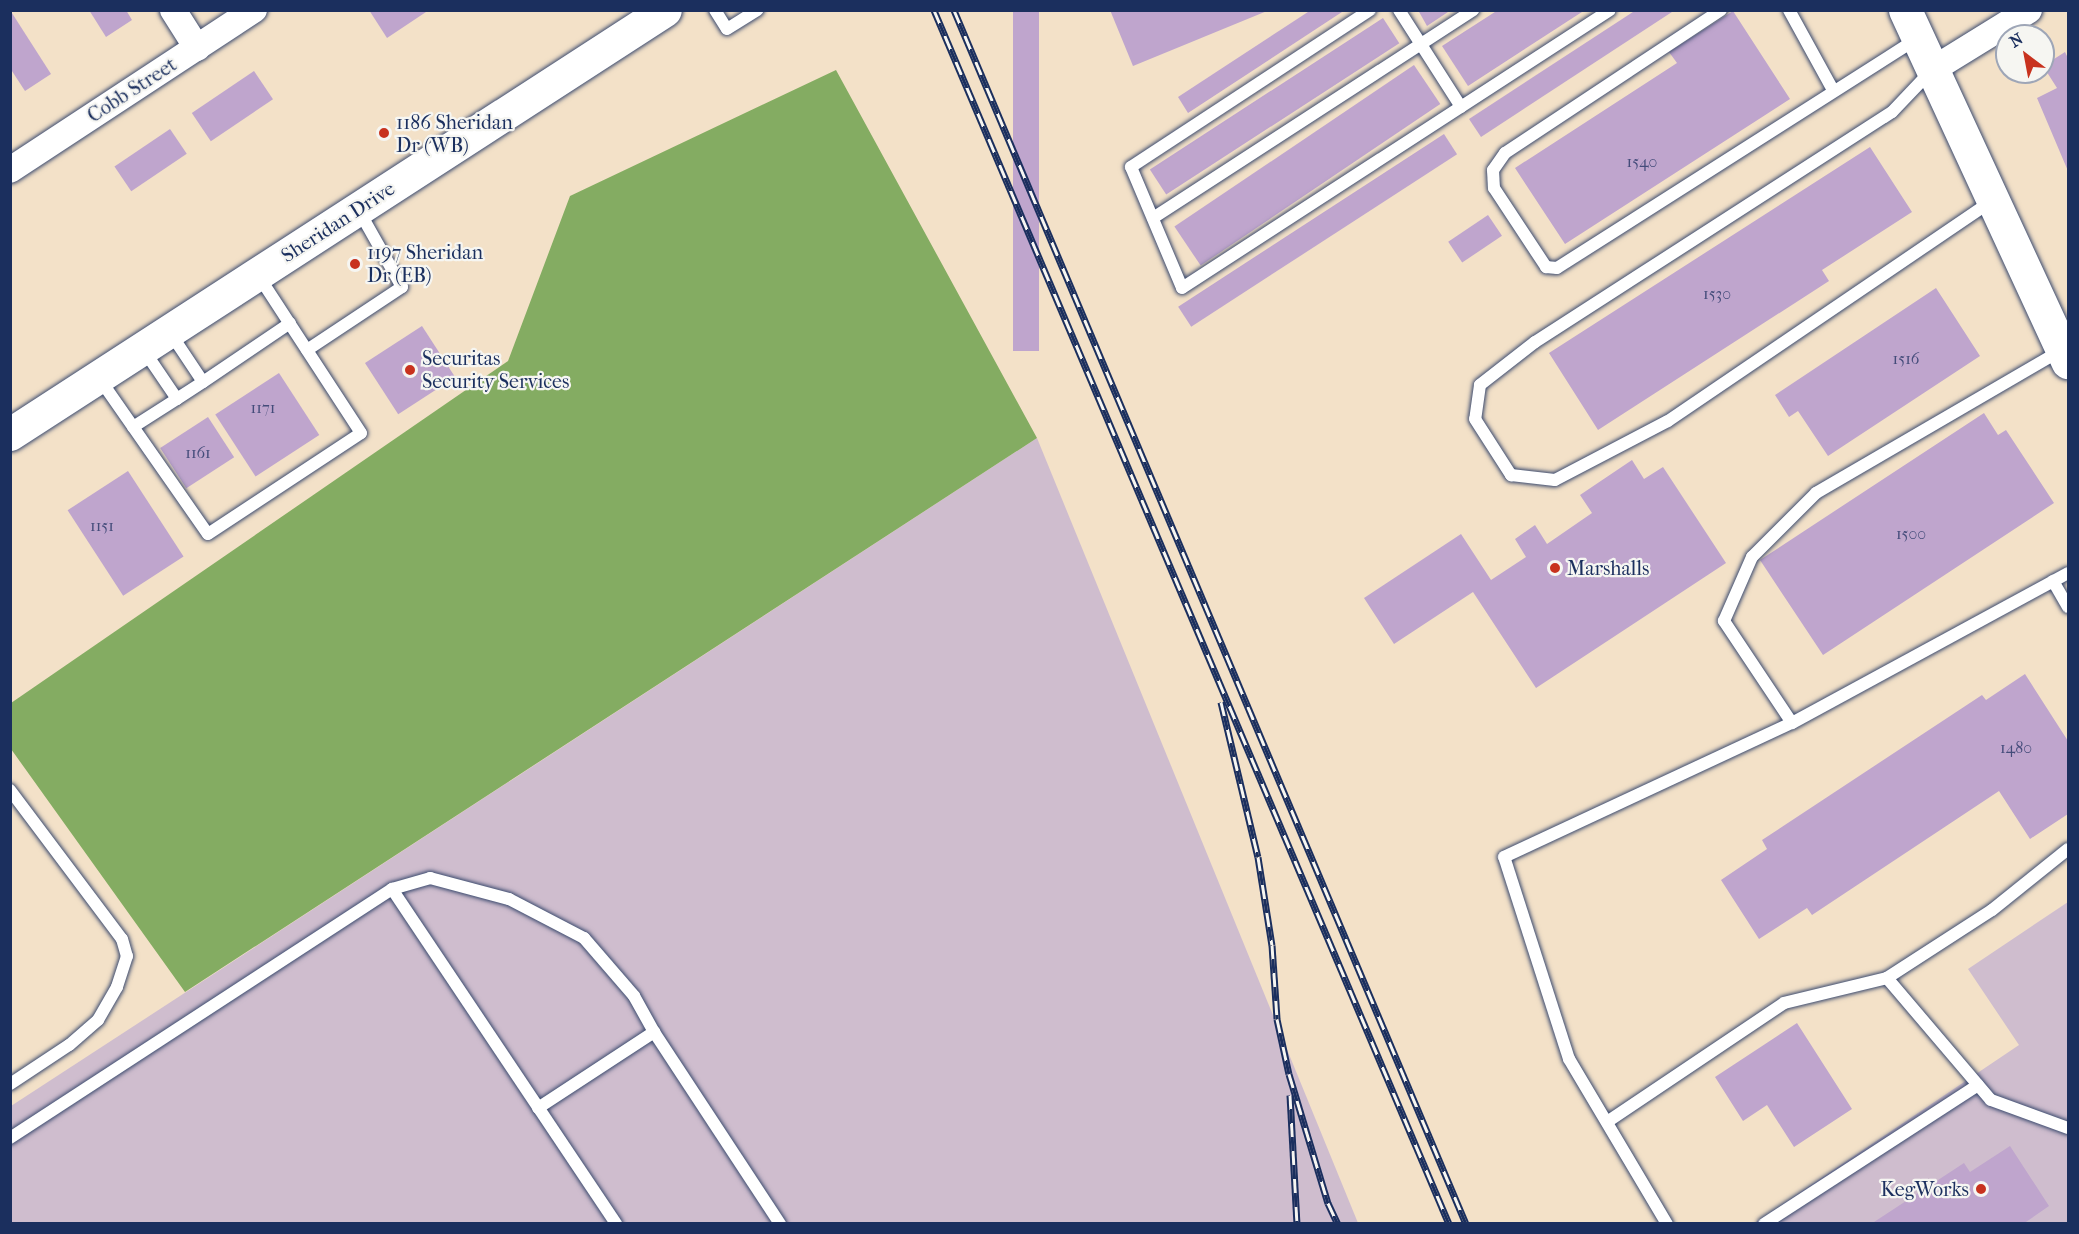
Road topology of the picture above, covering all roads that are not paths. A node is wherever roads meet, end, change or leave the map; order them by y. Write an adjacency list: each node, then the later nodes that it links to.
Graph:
1 (173, 10): 15 (street)
2 (254, 10): 15 (street, Cobb Street)
3 (665, 10): 21 (main road, Sheridan Drive)
4 (715, 10): 5 (lane)
5 (758, 10)
6 (1370, 10): 22 (lane)
7 (1399, 10): 14 (lane)
8 (1473, 10): 14 (lane)
9 (1610, 10): 18 (lane)
10 (1720, 10): 17 (lane)
11 (1789, 10): 17 (lane)
12 (2017, 14): 16 (street)
13 (1911, 25): 16 (main road); 17 (lane)
14 (1421, 44): 18 (lane); 22 (lane)
15 (197, 48): 19 (street, Cobb Street)
16 (1932, 70): 20 (main road); 20 (lane)
17 (1833, 90)
18 (1461, 107): 22 (lane)
19 (12, 166)
20 (1993, 200): 27 (main road)
21 (358, 209): 23 (main road, Sheridan Drive); 26 (lane)
22 (1152, 218)
23 (257, 274): 24 (lane); 25 (main road, Sheridan Drive)
24 (290, 323): 26 (lane); 29 (lane)
25 (156, 340): 28 (main road, Sheridan Drive); 29 (lane); 30 (lane)
26 (307, 350): 31 (lane)
27 (2066, 352): 36 (lane)
28 (98, 377): 31 (lane); 32 (main road, Sheridan Drive)
29 (203, 382): 30 (lane)
30 (177, 399): 31 (lane)
31 (133, 428)
32 (10, 434)
33 (2068, 573): 34 (lane)
34 (2053, 581): 35 (lane); 36 (lane)
35 (2068, 607)
36 (1792, 723): 45 (lane)
37 (10, 790): 42 (lane)
38 (2068, 849): 40 (lane)
39 (392, 889): 41 (lane); 44 (lane); 47 (lane)
40 (1887, 978): 43 (lane); 45 (lane)
41 (654, 1032): 44 (lane); 49 (lane)
42 (10, 1084)
43 (1978, 1085): 46 (lane); 51 (lane)
44 (538, 1108): 48 (lane)
45 (1606, 1122): 50 (lane)
46 (2068, 1128)
47 (10, 1138)
48 (616, 1224)
49 (780, 1224)
50 (1667, 1224)
51 (1764, 1224)

